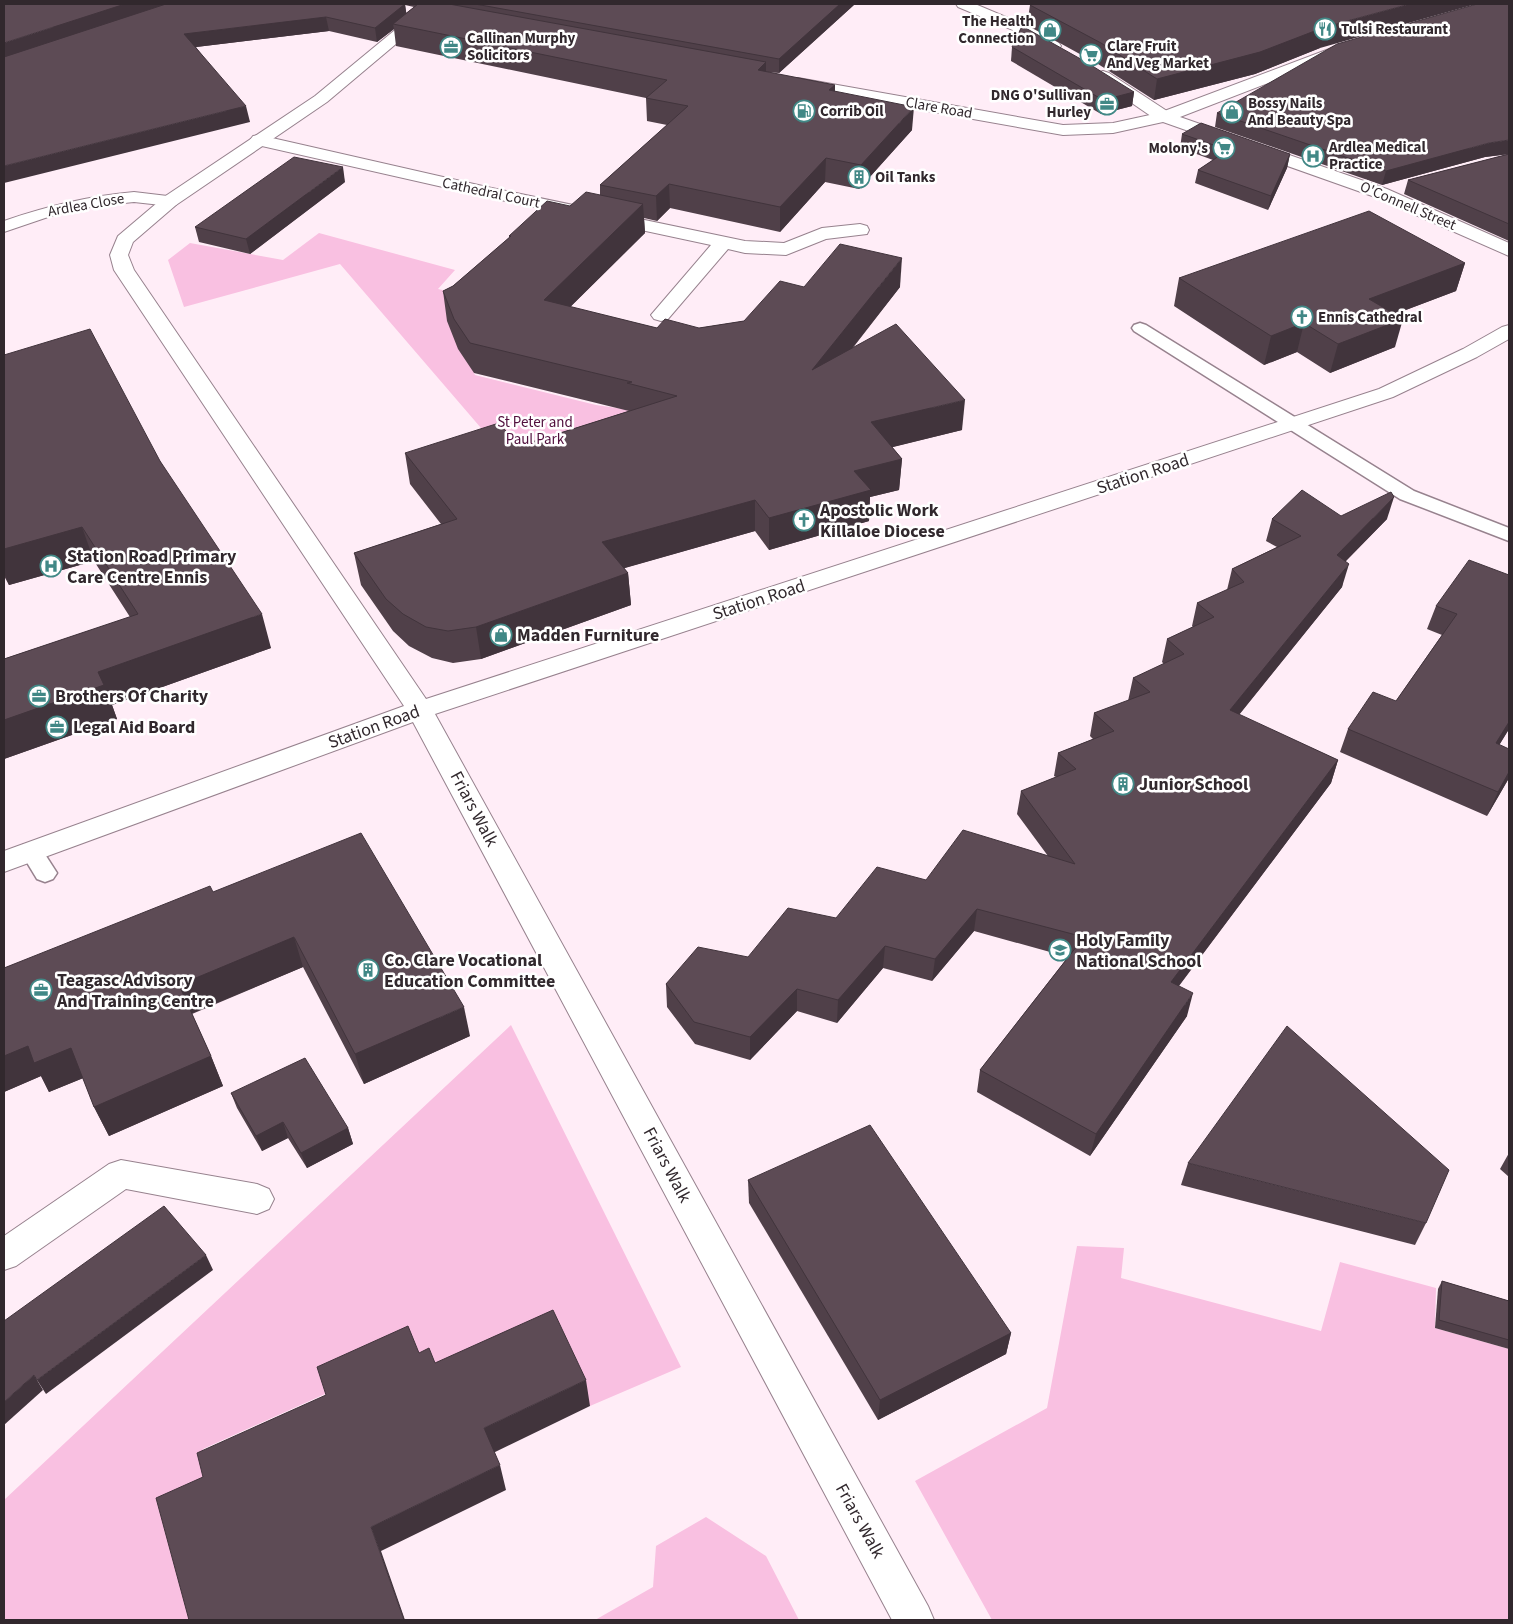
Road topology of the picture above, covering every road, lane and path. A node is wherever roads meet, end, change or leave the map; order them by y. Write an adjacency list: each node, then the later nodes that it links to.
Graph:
1 (963, 4): 4 (street)
2 (1008, 7): 4 (street)
3 (423, 14): 10 (street, Friars Walk)
4 (991, 14): 6 (street)
5 (1363, 42): 9 (street, Clare Road)
6 (1064, 52)
7 (1088, 66): 9 (street, O'Connell Street)
8 (786, 81): 9 (street, Clare Road)
9 (1164, 117): 12 (street, O'Connell Street)
10 (259, 140): 13 (street, Friars Walk); 16 (street, Cathedral Court)
11 (1408, 186): 12 (street)
12 (1381, 193): 17 (street, O'Connell Street)
13 (170, 201): 14 (street, Ardlea Close); 23 (street, Friars Walk)
14 (4, 227)
15 (860, 230): 16 (street, Cathedral Court)
16 (723, 242): 18 (street)
17 (1509, 250)
18 (661, 315)
19 (1140, 328): 21 (lane)
20 (1509, 331): 21 (street, Station Road)
21 (1291, 424): 22 (lane); 23 (street, Station Road)
22 (1508, 532)
23 (420, 710): 24 (street, Station Road); 27 (street, Friars Walk)
24 (4, 862)
25 (257, 1199): 26 (street)
26 (4, 1255)
27 (914, 1620)

